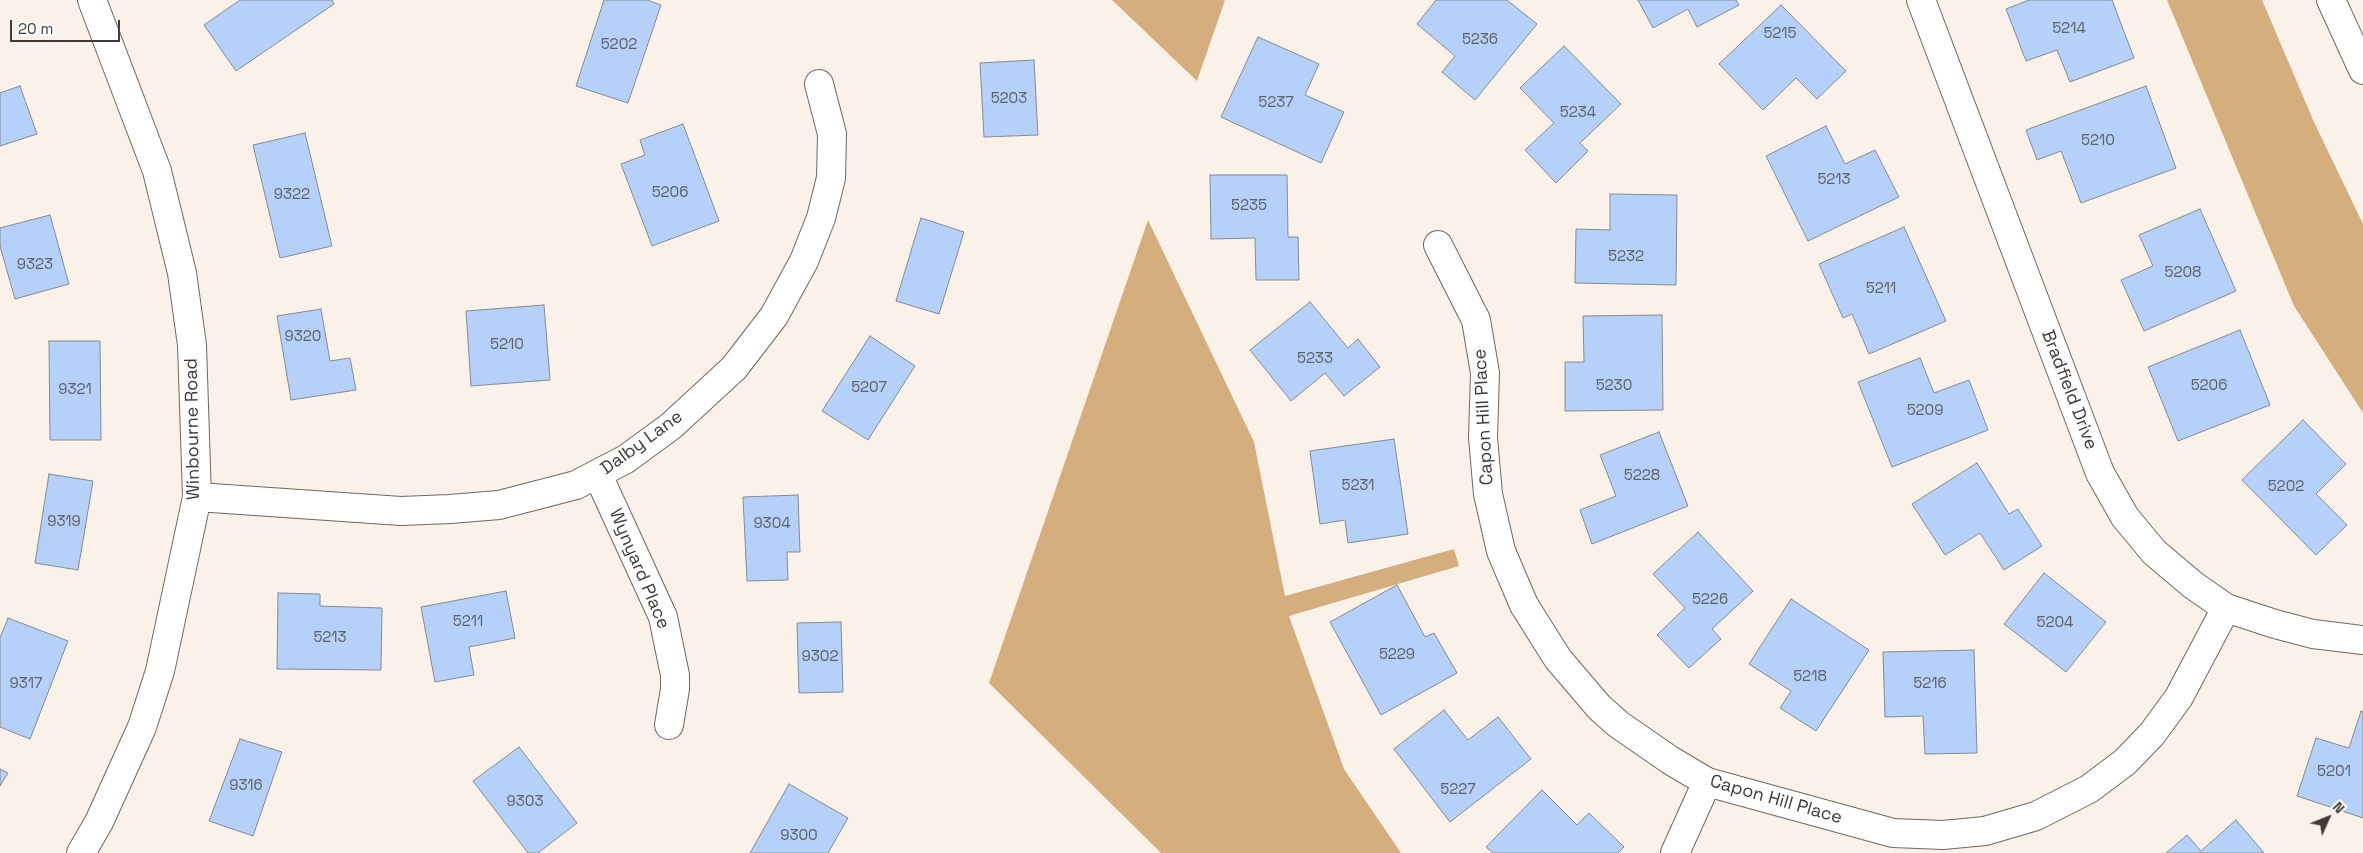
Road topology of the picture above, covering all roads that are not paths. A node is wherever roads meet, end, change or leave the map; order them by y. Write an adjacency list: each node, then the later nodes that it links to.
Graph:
1 (92, 0): 8 (street, Winbourne Road)
2 (1922, 0): 9 (street, Bradfield Drive)
3 (2331, 0): 4 (street)
4 (2363, 70)
5 (819, 84): 7 (street, Dalby Lane)
6 (1438, 245): 12 (street, Capon Hill Place)
7 (598, 475): 8 (street, Dalby Lane); 11 (street, Wynyard Place)
8 (197, 497): 14 (street, Winbourne Road)
9 (2226, 608): 10 (street, Bradfield Drive); 13 (street, Capon Hill Place)
10 (2363, 640)
11 (669, 725)
12 (1707, 782): 13 (street, Capon Hill Place); 15 (street)
13 (1987, 842)
14 (81, 853)
15 (1675, 853)

